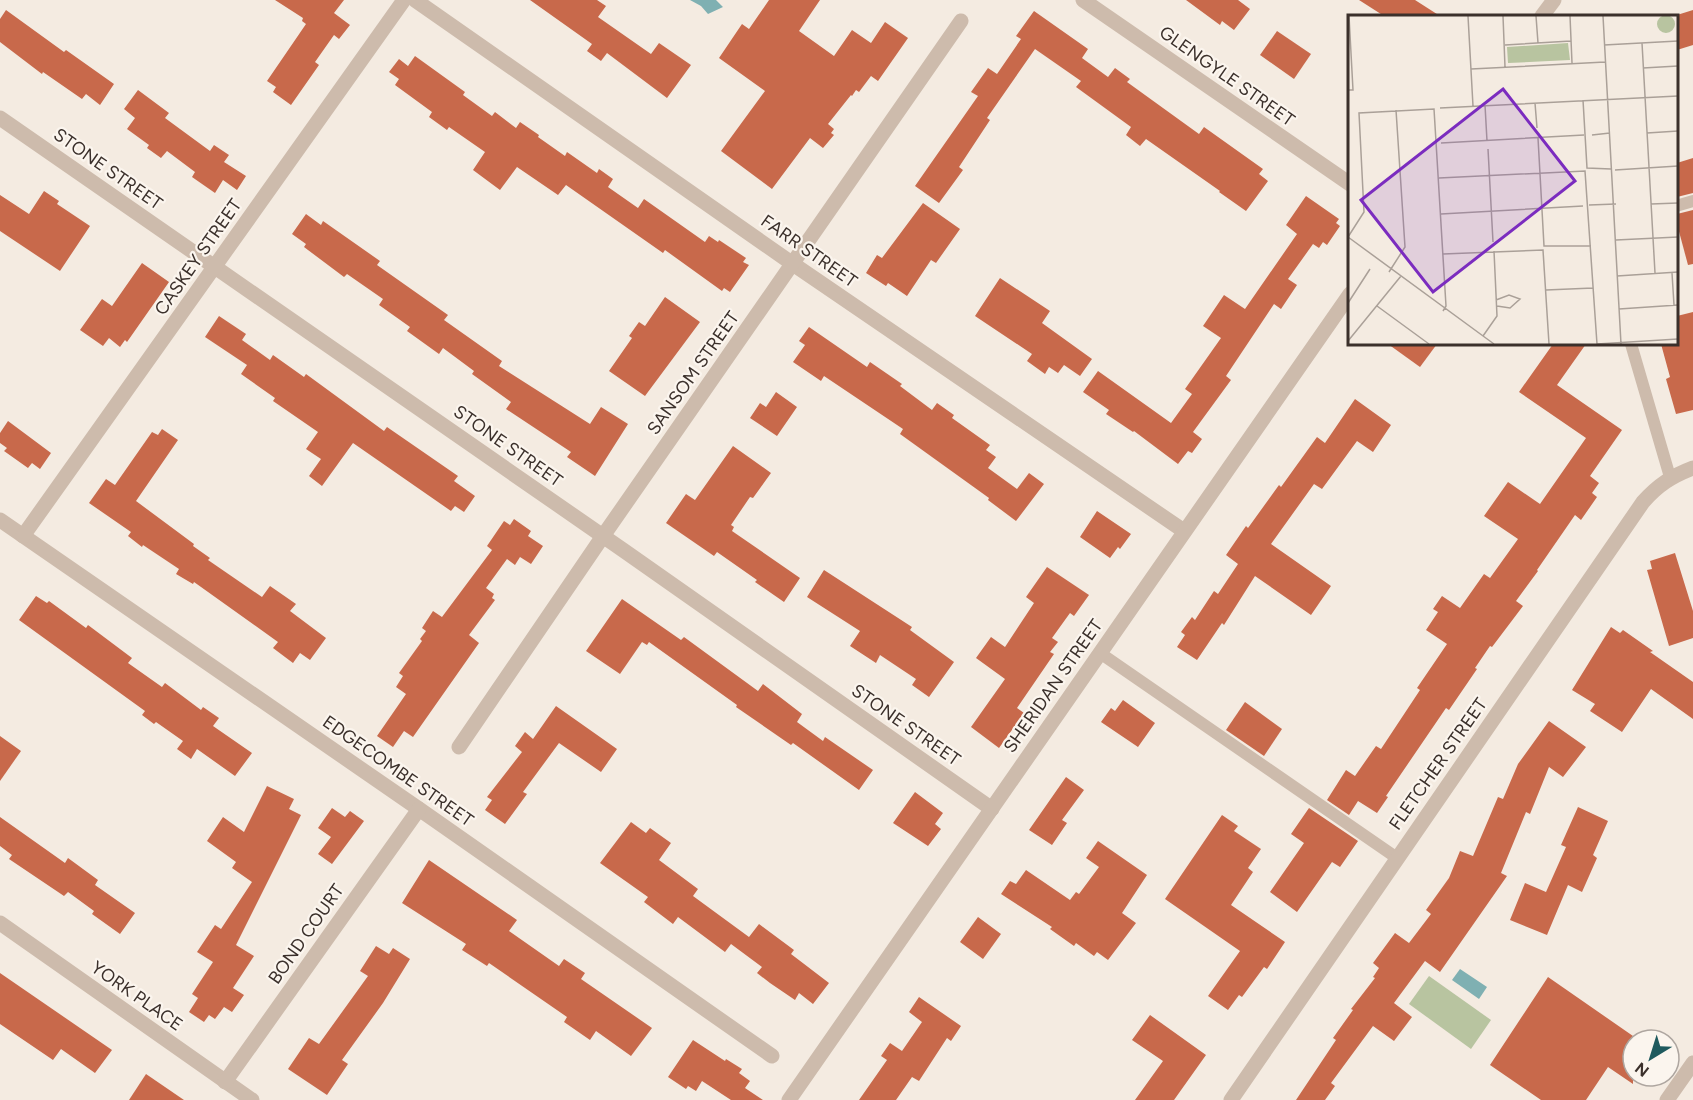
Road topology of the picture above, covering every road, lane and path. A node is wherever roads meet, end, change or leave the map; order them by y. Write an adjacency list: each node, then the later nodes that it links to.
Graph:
1 (404, 0): 12 (street, CASKEY STREET)
2 (415, 0): 11 (street, FARR STREET)
3 (1083, 0): 8 (street, GLENGYLE STREET)
4 (1554, 0): 5 (street)
5 (1543, 15)
6 (961, 21): 11 (street, SANSOM STREET)
7 (0, 118): 12 (street, STONE STREET)
8 (1348, 183)
9 (1693, 201): 10 (lane)
10 (1678, 206)
11 (793, 264): 18 (street, FARR STREET); 20 (street, SANSOM STREET)
12 (215, 267): 19 (street, CASKEY STREET); 20 (street, STONE STREET)
13 (1348, 297): 18 (street, SHERIDAN STREET)
14 (1631, 345): 16 (lane)
15 (1693, 468): 16 (street, FLETCHER STREET)
16 (1670, 477): 25 (street, FLETCHER STREET)
17 (0, 520): 19 (street, EDGECOMBE STREET)
18 (1184, 531): 21 (street, SHERIDAN STREET)
19 (23, 536): 23 (street, EDGECOMBE STREET)
20 (603, 536): 22 (street, SANSOM STREET); 24 (street, STONE STREET)
21 (1100, 653): 24 (street, SHERIDAN STREET); 25 (lane)
22 (459, 747)
23 (419, 809): 27 (street, EDGECOMBE STREET); 29 (street, BOND COURT)
24 (992, 809): 31 (street, SHERIDAN STREET)
25 (1397, 858): 32 (street, FLETCHER STREET)
26 (0, 923): 29 (street, YORK PLACE)
27 (772, 1056)
28 (1693, 1063): 33 (street)
29 (225, 1082): 30 (street, YORK PLACE)
30 (252, 1100)
31 (789, 1100)
32 (1231, 1100)
33 (1667, 1100)

